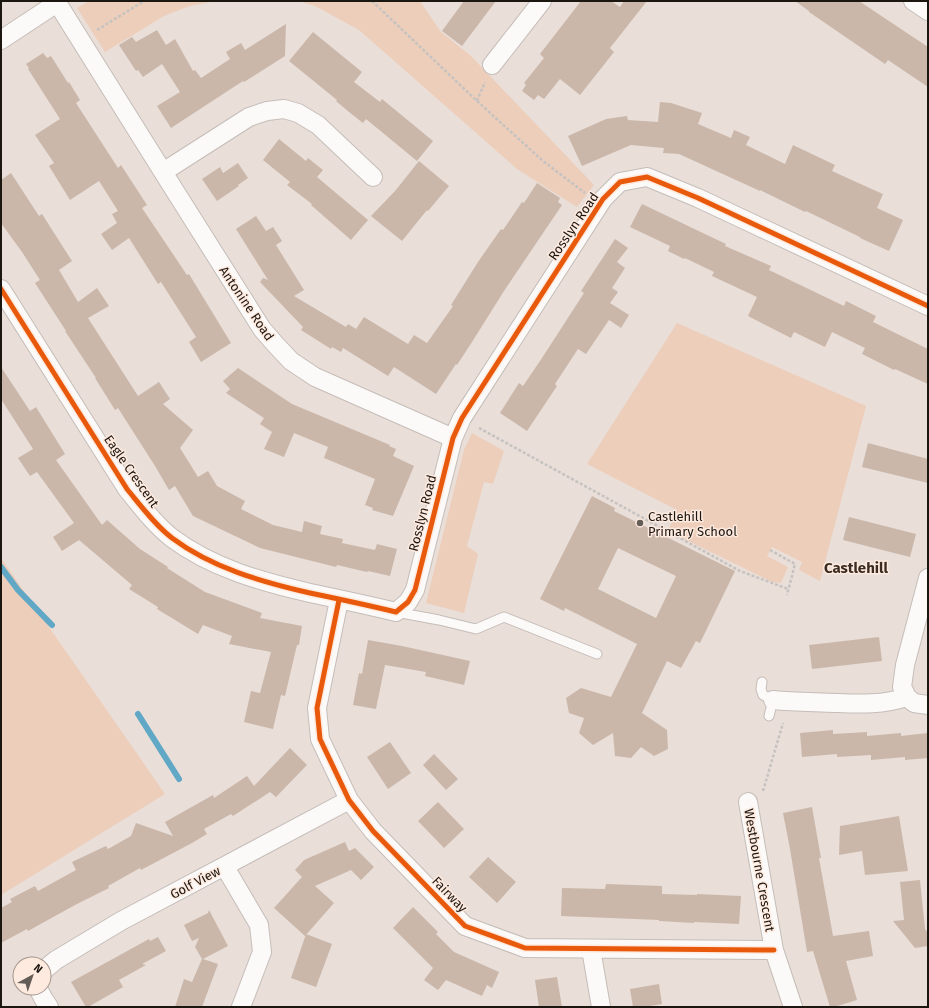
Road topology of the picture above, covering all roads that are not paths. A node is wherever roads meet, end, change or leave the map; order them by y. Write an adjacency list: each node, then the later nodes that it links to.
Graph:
1 (542, 1): 6 (street)
2 (913, 1): 4 (street)
3 (56, 2): 5 (street); 7 (street, Antonine Road)
4 (928, 11)
5 (1, 40)
6 (492, 65)
7 (162, 172): 8 (street); 11 (street, Antonine Road)
8 (373, 177)
9 (1, 288): 13 (street, Eagle Crescent)
10 (928, 306): 11 (street, Rosslyn Road)
11 (453, 438): 14 (street, Rosslyn Road)
12 (928, 578): 17 (street)
13 (339, 600): 14 (street, Eagle Crescent); 20 (street, Fairway)
14 (396, 612): 15 (lane)
15 (597, 654)
16 (762, 682): 19 (lane)
17 (907, 697): 18 (street); 19 (street)
18 (928, 705)
19 (777, 706)
20 (349, 800): 22 (street, Golf View); 23 (street, Fairway)
21 (748, 802): 24 (street, Westbourne Crescent)
22 (225, 866): 25 (street, Golf View); 28 (street)
23 (591, 949): 24 (street, Fairway); 29 (street)
24 (774, 950): 30 (street, Westbourne Crescent)
25 (52, 963)
26 (42, 996): 27 (street)
27 (49, 1007)
28 (241, 1007)
29 (601, 1007)
30 (793, 1007)

